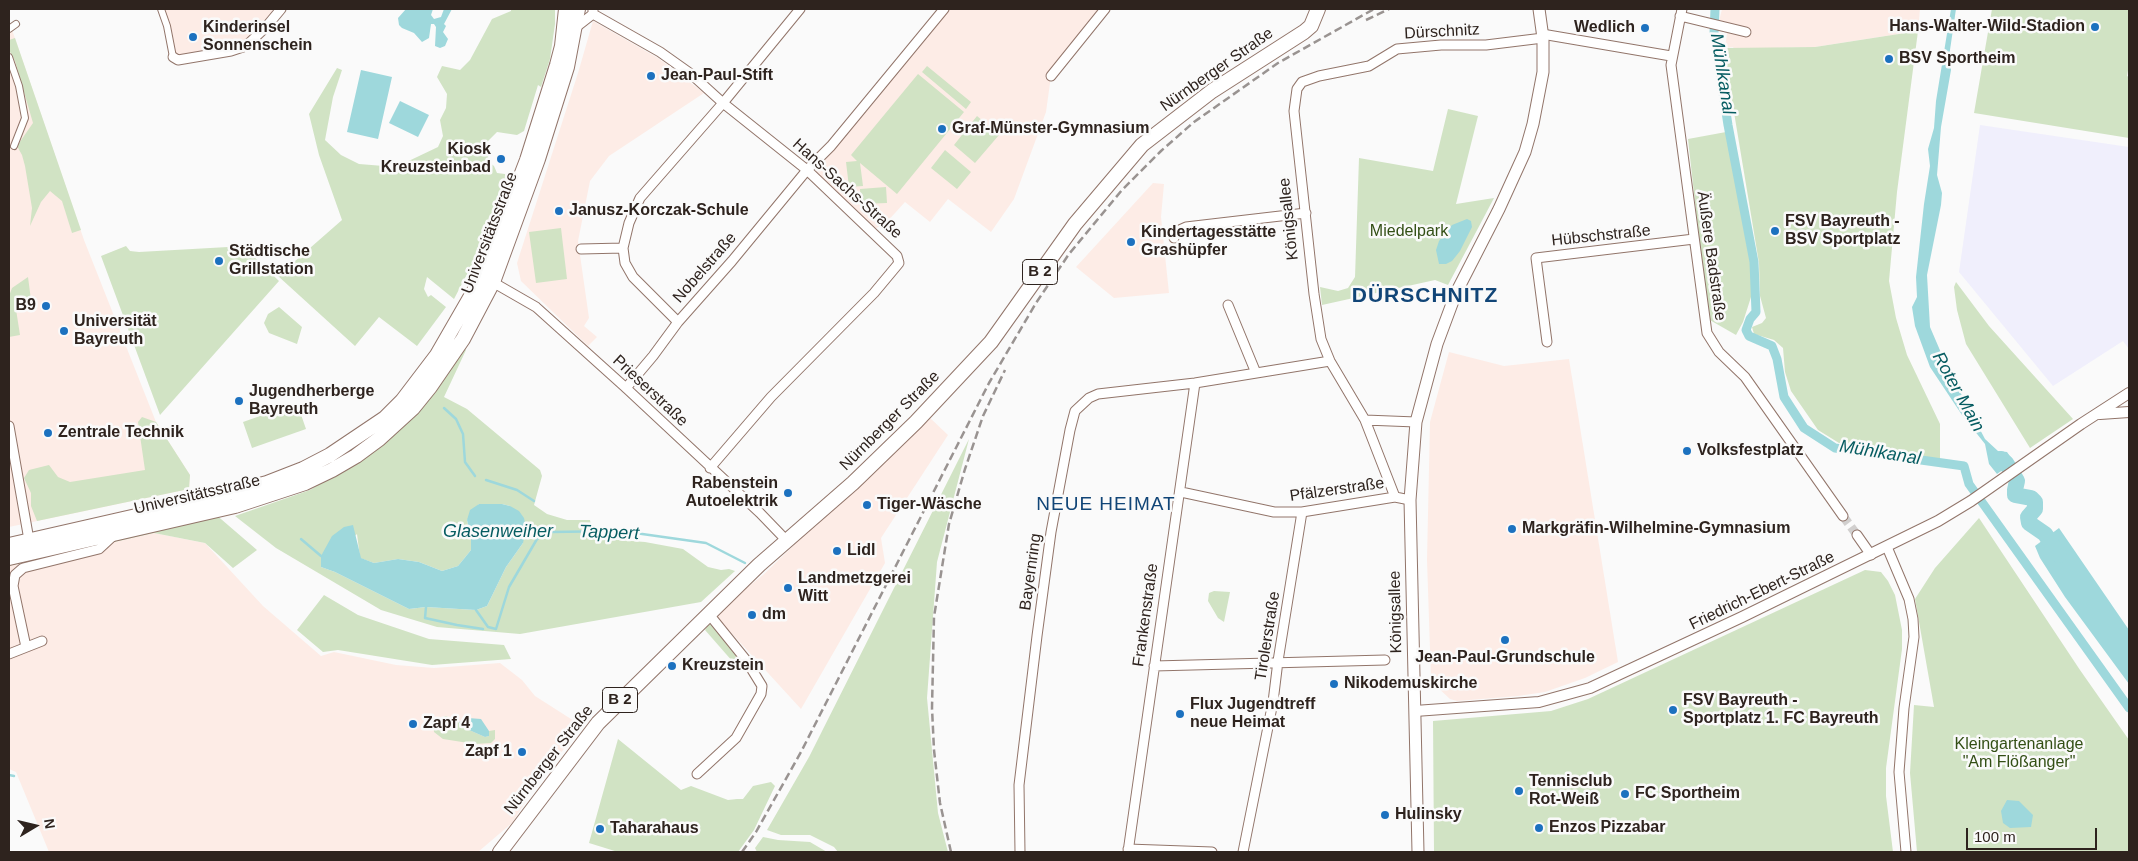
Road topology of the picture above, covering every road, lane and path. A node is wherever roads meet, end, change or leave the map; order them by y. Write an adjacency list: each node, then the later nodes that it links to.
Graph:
1 (160, 9): 19 (street)
2 (281, 9): 19 (street)
3 (566, 9): 30 (main road, Universitätsstraße)
4 (578, 9): 13 (main road, Universitätsstraße)
5 (800, 9): 22 (street)
6 (944, 9): 24 (street, Nobelstraße)
7 (1105, 9): 20 (street)
8 (1318, 9): 53 (main road, Nürnberger Straße / B 2)
9 (1539, 9): 16 (main road, Königsallee)
10 (593, 11): 13 (street); 22 (street, Hans-Sachs-Straße)
11 (1681, 12): 15 (street, Äußere Badstraße); 17 (street, Äußere Badstraße)
12 (16, 24): 14 (street)
13 (575, 28): 30 (main road, Universitätsstraße)
14 (9, 29)
15 (1746, 32)
16 (1542, 36): 17 (street, Dürschnitz); 21 (street, Dürschnitz); 42 (main road, Königsallee)
17 (1671, 56): 27 (street, Äußere Badstraße)
18 (9, 57): 23 (street)
19 (173, 57)
20 (1051, 76)
21 (1319, 76): 25 (street, Königsallee)
22 (723, 103): 24 (street, Hans-Sachs-Straße); 28 (street)
23 (14, 146)
24 (807, 170): 32 (street, Nobelstraße); 44 (street, Hans-Sachs-Straße)
25 (1306, 213): 26 (street); 34 (street, Königsallee)
26 (1174, 238)
27 (1694, 239): 33 (street, Hübschstraße); 49 (street, Äußere Badstraße)
28 (624, 248): 29 (street); 32 (street)
29 (580, 249)
30 (488, 279): 37 (street, Prieserstraße); 50 (main road, Universitätsstraße); 52 (main road, Universitätsstraße)
31 (1228, 305): 35 (street)
32 (678, 322): 37 (street, Nobelstraße)
33 (1547, 342)
34 (1330, 362): 35 (street, Bayernring); 41 (street, Königsallee)
35 (1256, 373): 36 (street, Bayernring)
36 (1195, 383): 45 (street, Frankenstraße); 69 (street, Bayernring)
37 (626, 388): 44 (street, Prieserstraße)
38 (2129, 393): 40 (street, Friedrich-Ebert-Straße)
39 (2129, 412): 40 (street, Friedrich-Ebert-Straße)
40 (2092, 417): 55 (street, Friedrich-Ebert-Straße)
41 (1365, 420): 42 (street); 46 (street, Königsallee)
42 (1416, 422): 47 (main road, Königsallee)
43 (9, 426): 52 (street)
44 (710, 468): 53 (street, Prieserstraße)
45 (1181, 492): 48 (street, Pfälzerstraße); 64 (street, Frankenstraße)
46 (1395, 497): 47 (street, Pfälzerstraße); 48 (street, Pfälzerstraße)
47 (1410, 500): 65 (main road, Königsallee)
48 (1302, 512): 63 (street, Tirolerstraße)
49 (1843, 516)
50 (118, 531): 57 (main road, Universitätsstraße); 60 (street)
51 (1857, 535): 56 (street)
52 (29, 540): 54 (main road, Universitätsstraße)
53 (788, 541): 58 (main road, Nürnberger Straße / B 2)
54 (9, 545)
55 (1886, 547): 56 (street, Friedrich-Ebert-Straße); 73 (street)
56 (1871, 555): 65 (street, Friedrich-Ebert-Straße)
57 (9, 558)
58 (708, 613): 66 (street); 68 (main road, Nürnberger Straße / B 2)
59 (42, 641): 60 (street)
60 (26, 647): 61 (street)
61 (9, 654)
62 (1385, 660): 63 (street)
63 (1278, 661): 64 (street); 71 (street, Tirolerstraße)
64 (1154, 666): 67 (street, Frankenstraße)
65 (1415, 711): 72 (main road, Königsallee)
66 (697, 774)
67 (1128, 851): 70 (street)
68 (500, 852)
69 (1020, 852)
70 (1212, 852)
71 (1243, 852)
72 (1418, 852)
73 (1906, 852)

